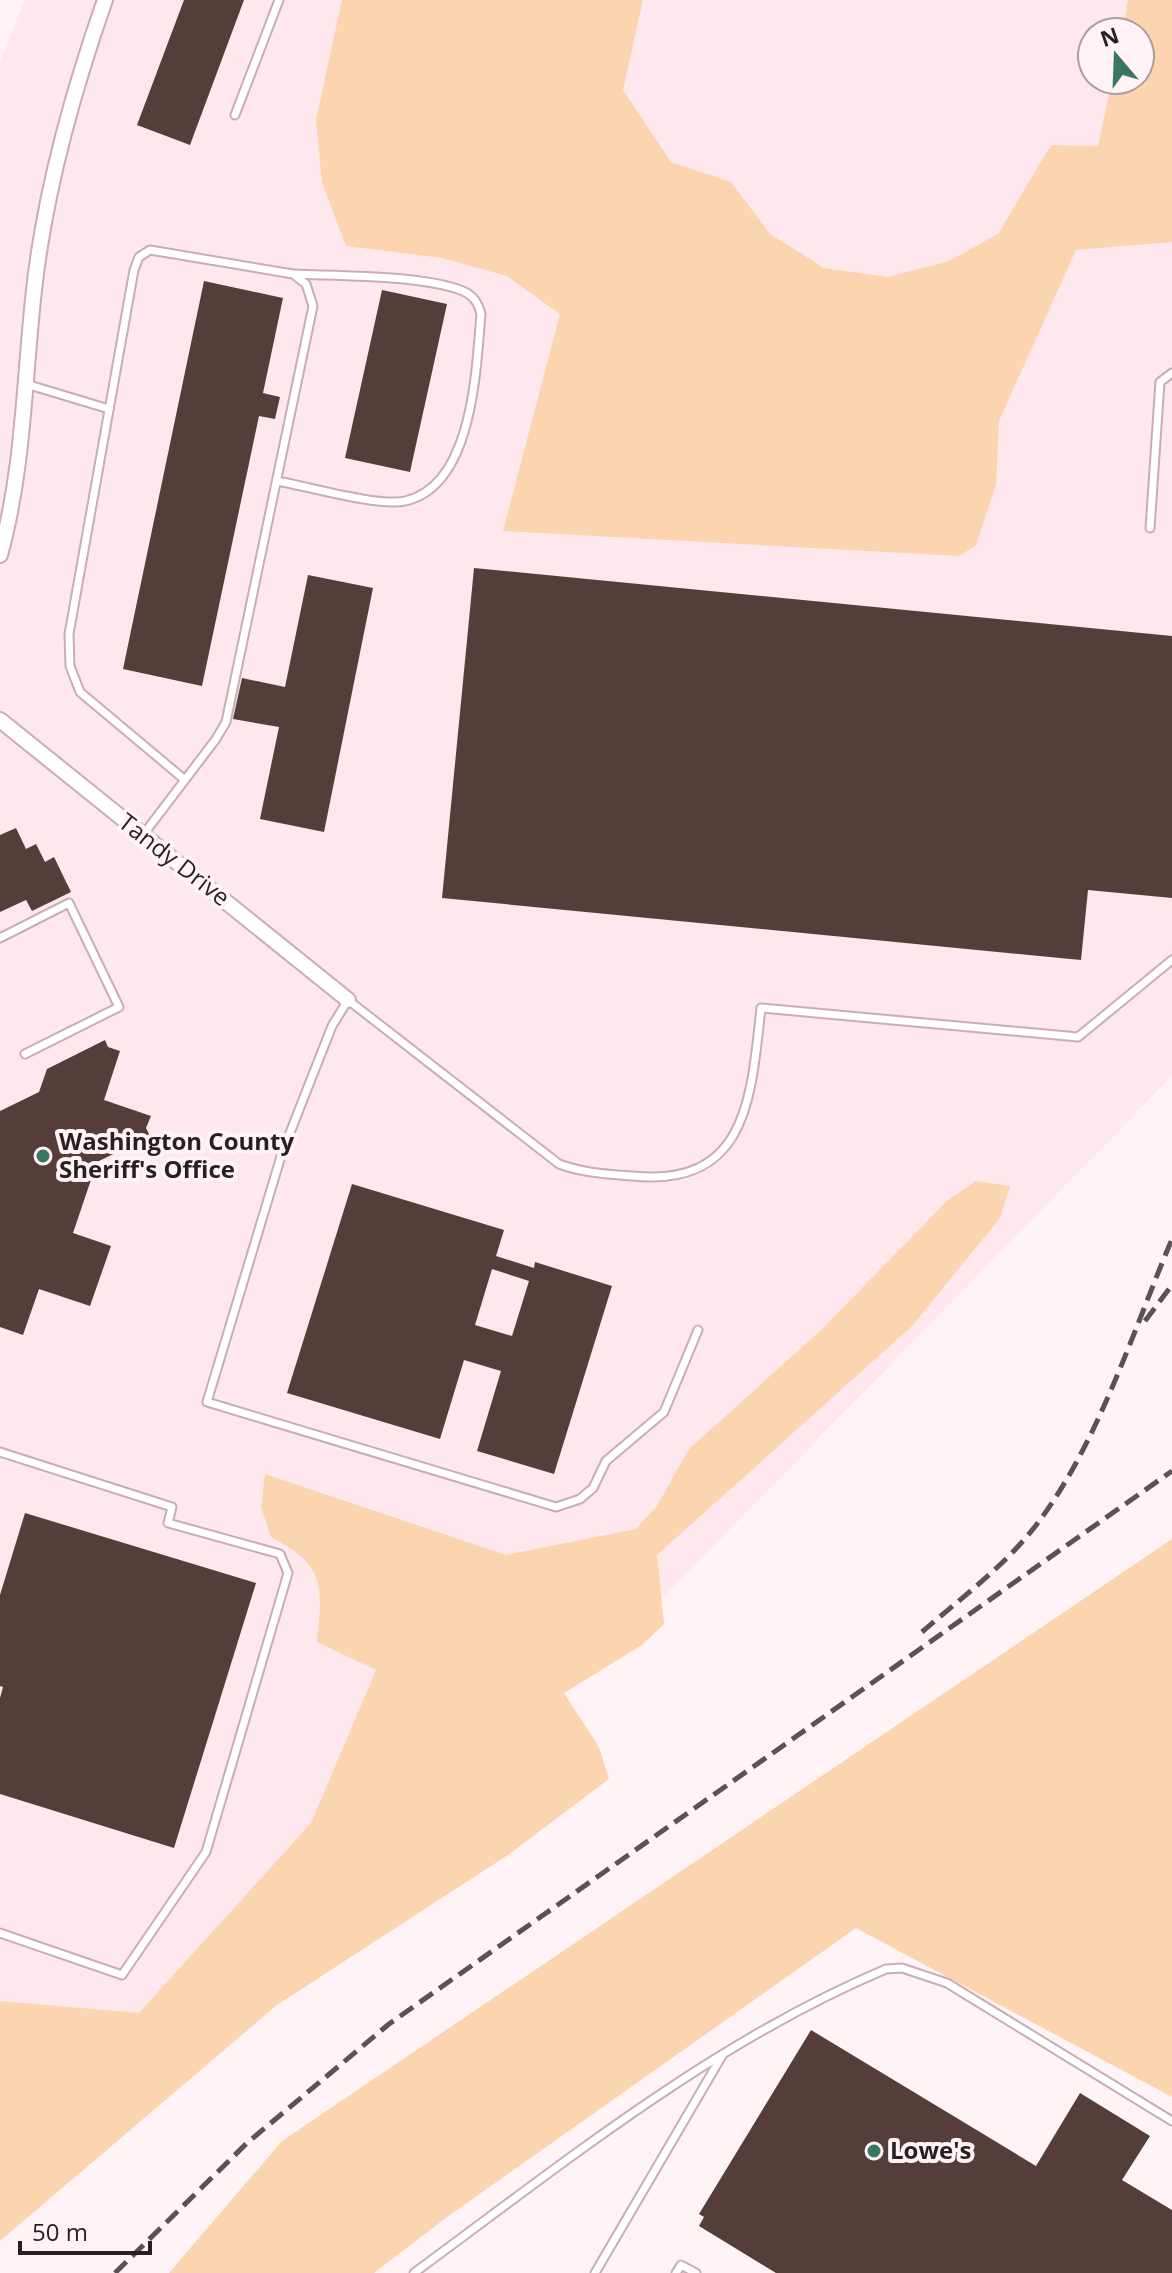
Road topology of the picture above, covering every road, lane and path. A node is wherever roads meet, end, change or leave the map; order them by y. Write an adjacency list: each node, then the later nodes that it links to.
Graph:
1 (105, 0): 6 (street)
2 (279, 0): 3 (lane)
3 (235, 115)
4 (293, 274): 7 (lane); 8 (lane); 8 (lane)
5 (1172, 373): 9 (lane)
6 (26, 384): 7 (lane); 10 (street)
7 (109, 409): 12 (lane)
8 (277, 481): 12 (lane)
9 (1150, 528)
10 (0, 555)
11 (0, 720): 13 (street, Tandy Drive)
12 (185, 780): 13 (lane)
13 (143, 835): 16 (street, Tandy Drive)
14 (0, 938): 17 (lane)
15 (1172, 960): 16 (lane)
16 (348, 1000): 18 (lane)
17 (25, 1054)
18 (698, 1330)
19 (1, 1455): 20 (lane)
20 (0, 1933)
21 (724, 2053): 22 (lane); 23 (lane); 24 (lane)
22 (1172, 2121)
23 (414, 2273)
24 (595, 2273)
25 (676, 2273): 26 (lane)
26 (696, 2273)

